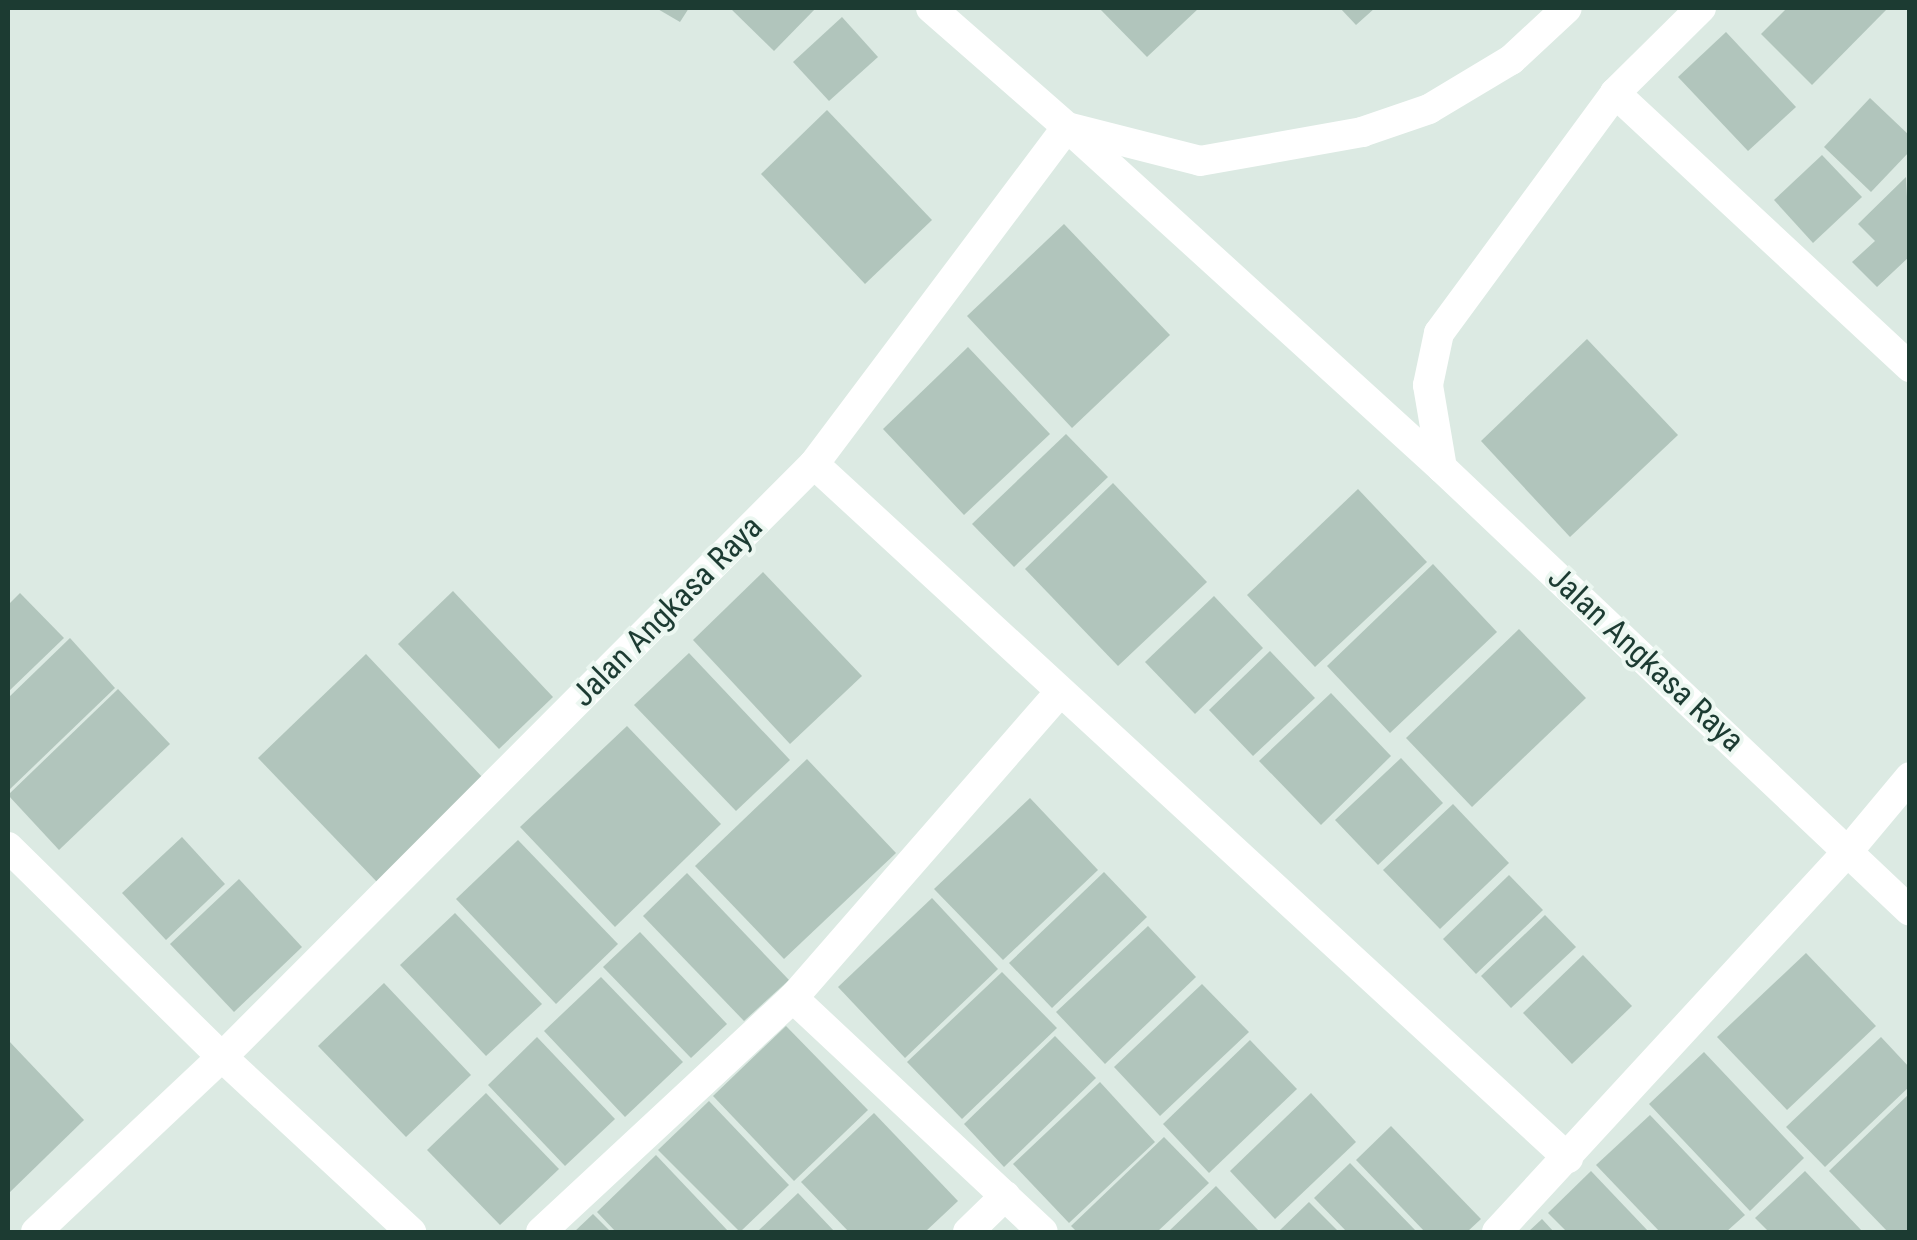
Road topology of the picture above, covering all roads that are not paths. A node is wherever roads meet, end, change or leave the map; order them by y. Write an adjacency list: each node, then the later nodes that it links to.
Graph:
1 (1567, 8): 5 (street)
2 (1701, 8): 4 (street)
3 (941, 10): 5 (street)
4 (1614, 93): 6 (street); 8 (street)
5 (1066, 127): 7 (street, Jalan Angkasa Raya); 8 (street, Jalan Angkasa Raya)
6 (1910, 367)
7 (814, 464): 9 (street); 15 (street, Jalan Angkasa Raya)
8 (1442, 468): 12 (street, Jalan Angkasa Raya)
9 (1060, 692): 14 (street); 16 (street)
10 (1910, 777): 12 (street)
11 (8, 847): 15 (street)
12 (1850, 850): 13 (street, Jalan Angkasa Raya); 16 (street)
13 (1910, 911)
14 (793, 998): 17 (street); 20 (street)
15 (222, 1056): 18 (street, Jalan Angkasa Raya); 19 (street)
16 (1568, 1158): 23 (street)
17 (1005, 1196): 21 (street); 22 (street)
18 (36, 1232)
19 (411, 1232)
20 (541, 1232)
21 (968, 1232)
22 (1043, 1232)
23 (1497, 1232)

